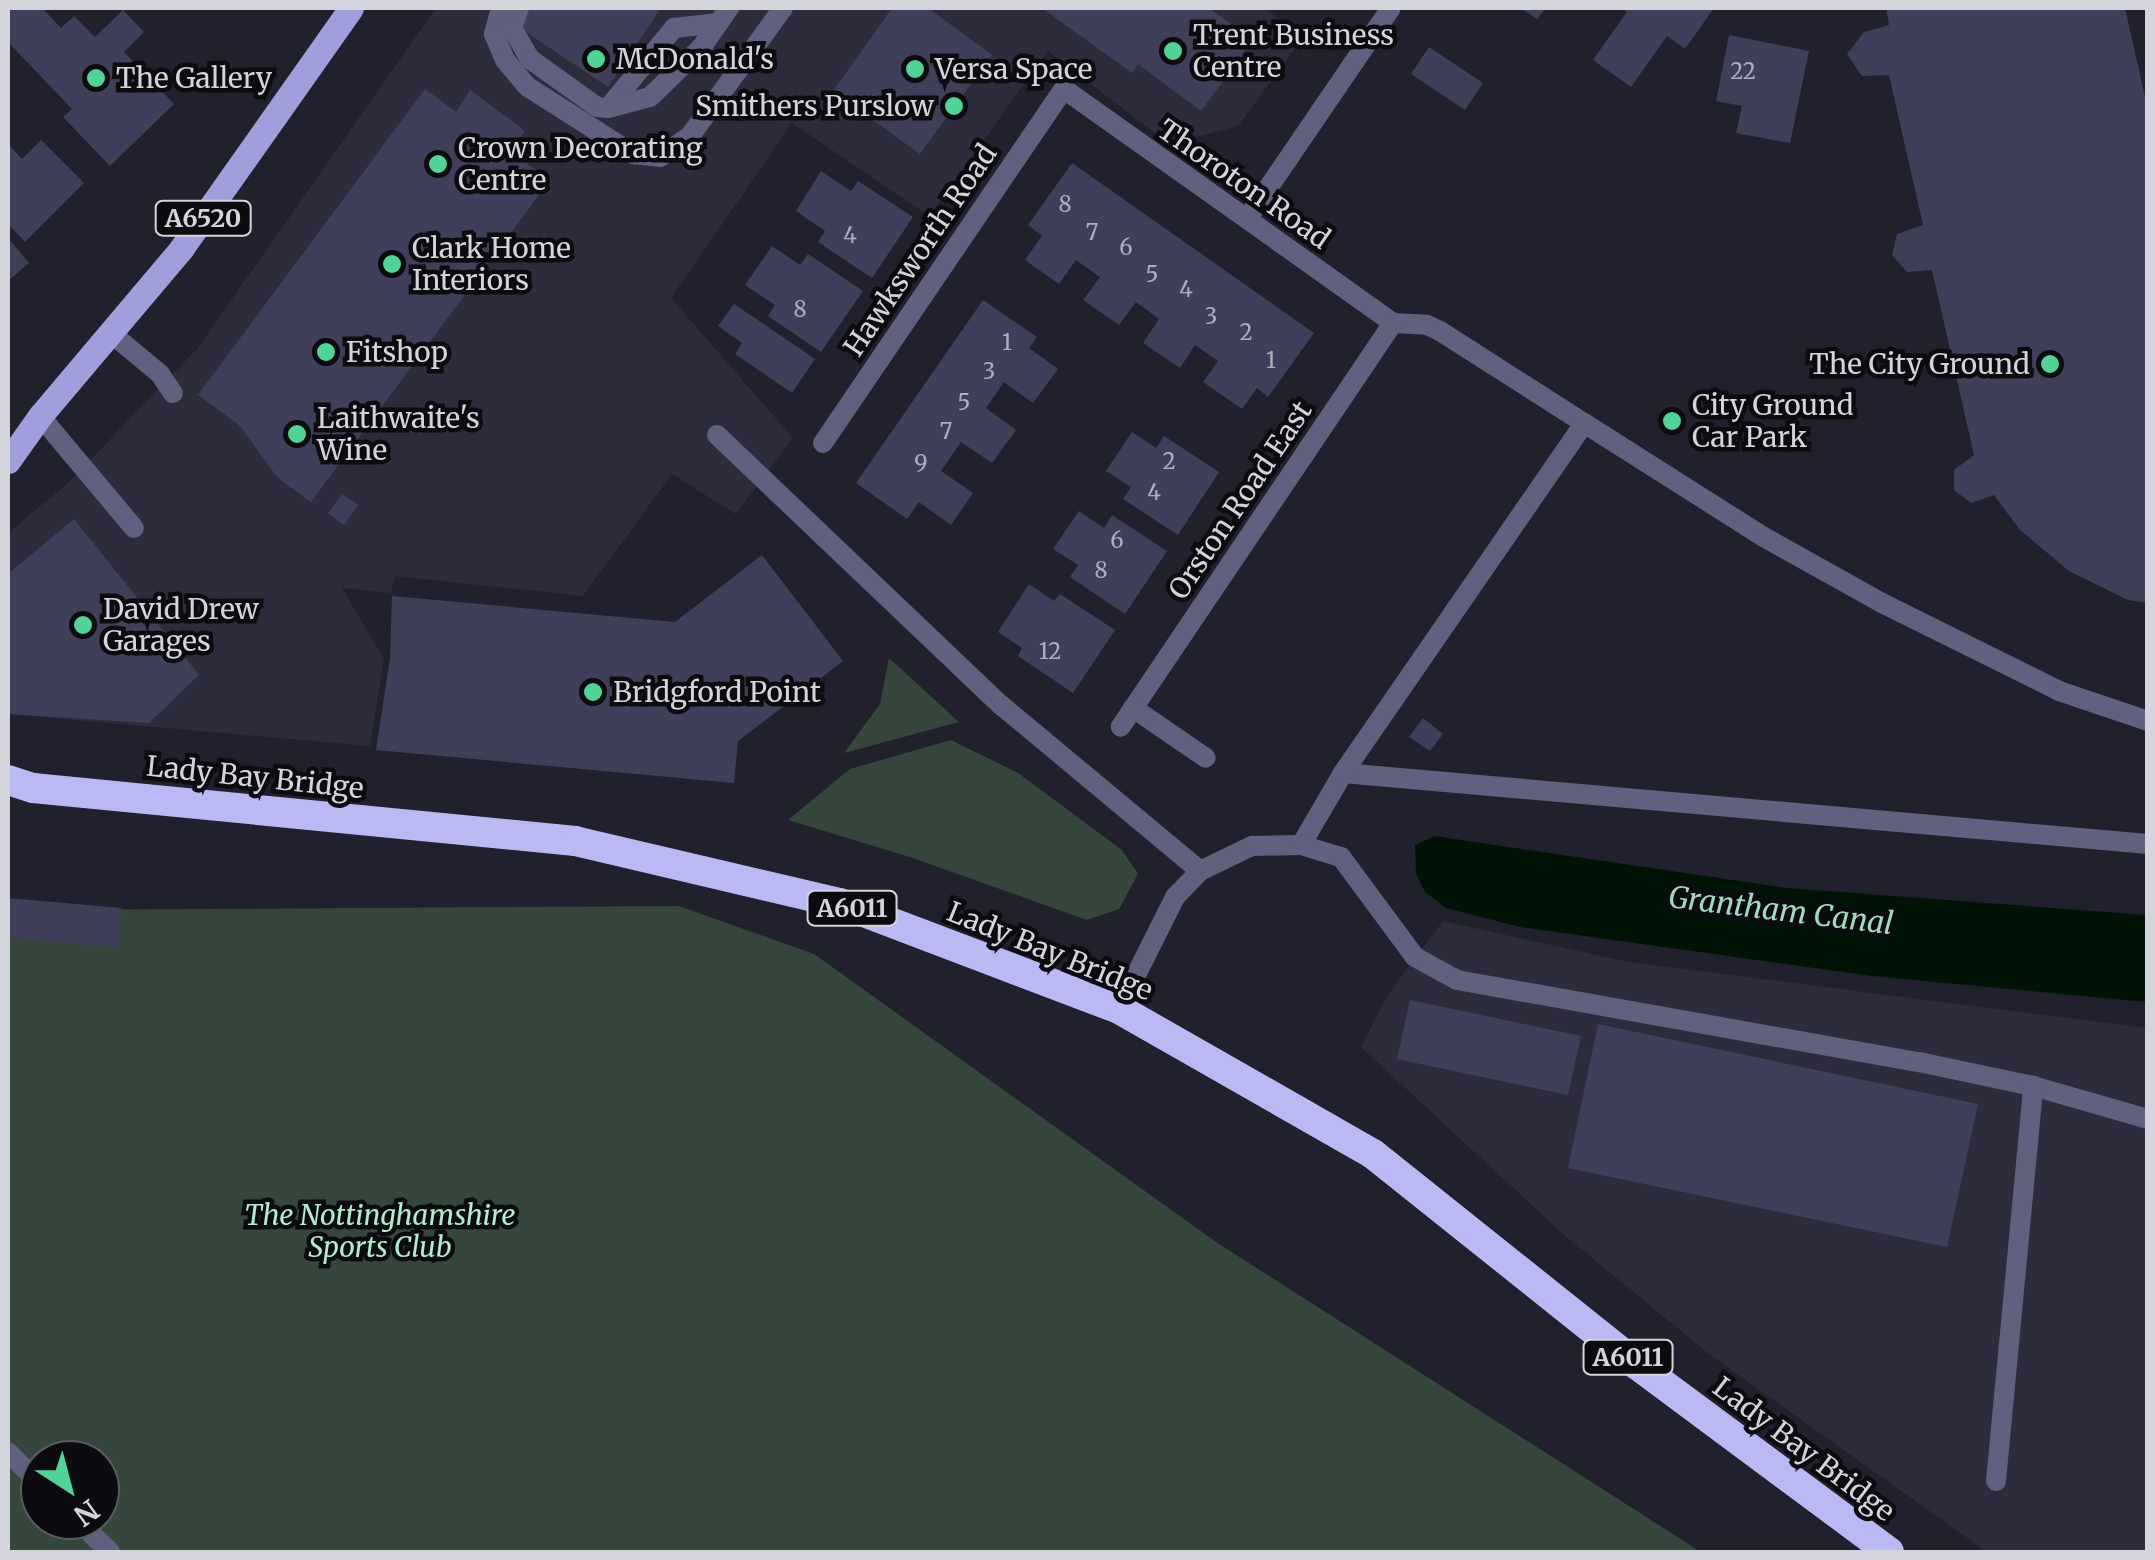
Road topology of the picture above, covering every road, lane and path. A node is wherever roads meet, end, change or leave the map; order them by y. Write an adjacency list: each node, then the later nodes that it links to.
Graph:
1 (351, 8): 11 (main road, A6520)
2 (500, 8): 4 (street)
3 (519, 8): 8 (street)
4 (784, 8)
5 (1392, 8): 9 (street)
6 (724, 15): 8 (street); 8 (street)
7 (1064, 89): 9 (street, Thoroton Road); 17 (street, Hawksworth Road)
8 (608, 108)
9 (1247, 219): 10 (street, Thoroton Road)
10 (1393, 323): 14 (street); 20 (street, Orston Road East)
11 (112, 334): 12 (street); 13 (main road, A6520)
12 (173, 394)
13 (40, 416): 15 (main road, A6520); 18 (main road, A6520); 19 (street)
14 (1584, 423): 21 (street); 24 (street)
15 (8, 428)
16 (718, 435): 28 (street)
17 (823, 443)
18 (8, 462)
19 (134, 528)
20 (1134, 708): 22 (street, Orston Road East); 23 (street)
21 (2148, 721)
22 (1121, 726)
23 (1206, 758)
24 (1343, 773): 26 (street); 27 (street)
25 (16, 787): 29 (highway, Lady Bay Bridge / A6011)
26 (2148, 844)
27 (1300, 845): 28 (street); 30 (street)
28 (1200, 871): 29 (street)
29 (1120, 1010): 33 (highway, Lady Bay Bridge / A6011)
30 (2033, 1086): 31 (street); 32 (street)
31 (2148, 1119)
32 (1996, 1482)
33 (1889, 1552)

